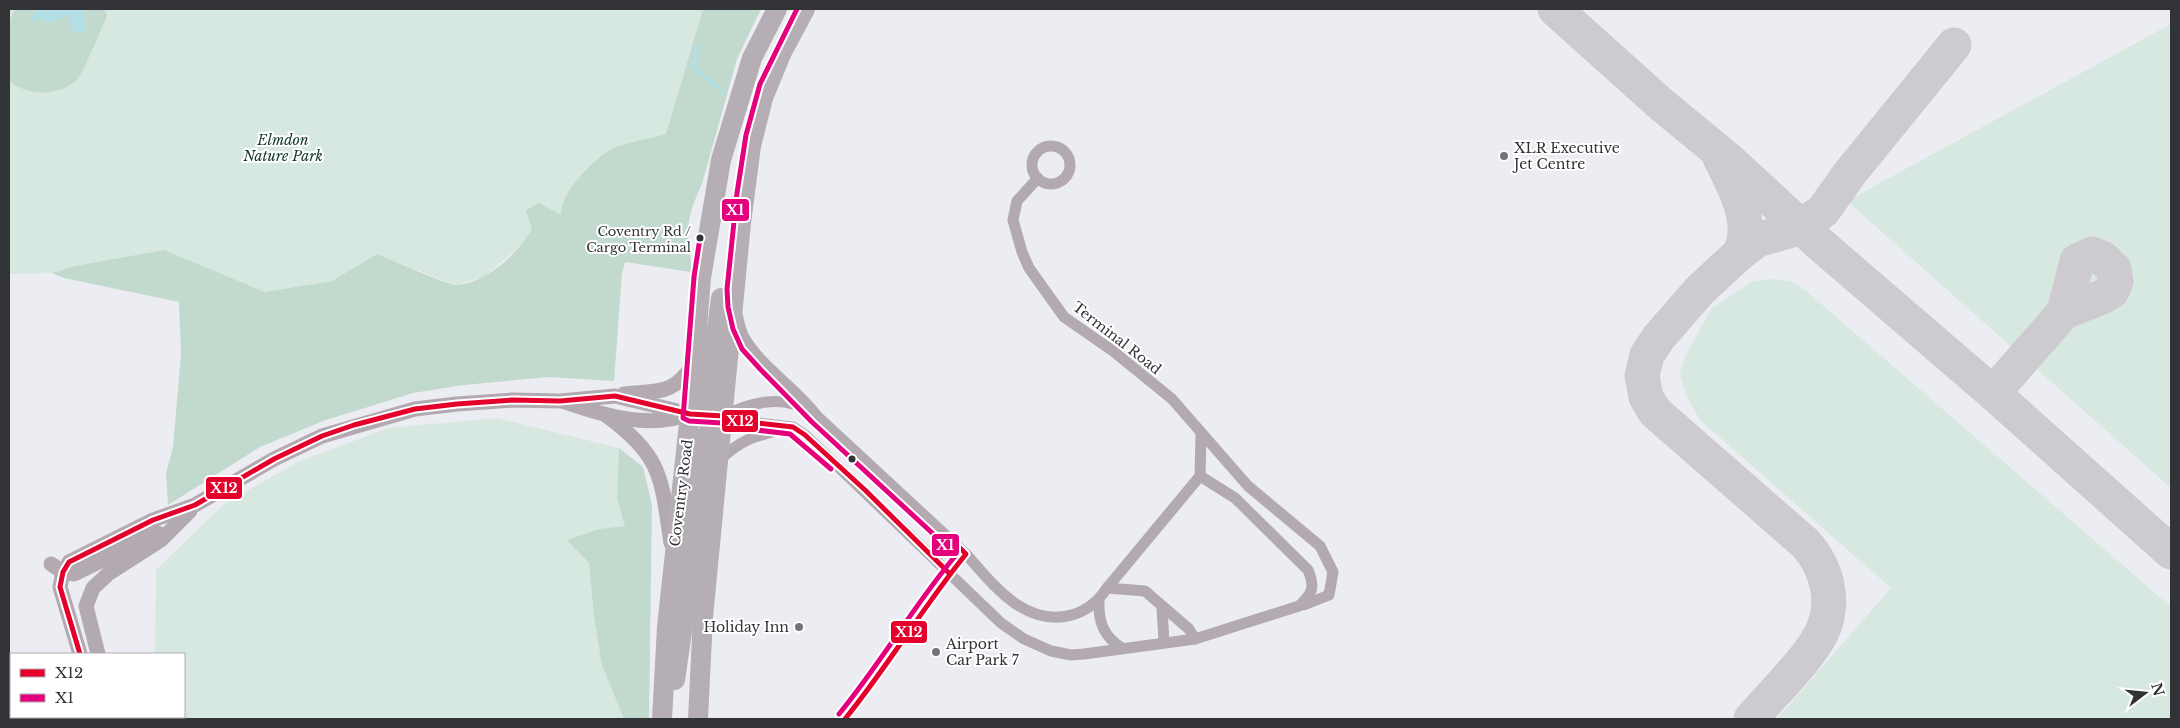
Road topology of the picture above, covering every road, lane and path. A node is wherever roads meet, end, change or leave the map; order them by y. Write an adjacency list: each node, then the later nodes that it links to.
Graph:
1 (777, 9): 6 (highway, Coventry Road)
2 (805, 9): 3 (highway)
3 (751, 146): 5 (highway); 9 (highway)
4 (1038, 178): 14 (street, Terminal Road)
5 (735, 300): 11 (highway); 12 (street)
6 (695, 363): 7 (street); 9 (highway, Coventry Road)
7 (615, 396): 8 (street); 9 (street)
8 (560, 401): 10 (street); 17 (street)
9 (690, 414): 10 (street); 11 (highway); 19 (highway, Coventry Road)
10 (607, 416): 19 (street)
11 (723, 416): 12 (street); 13 (street); 15 (highway); 31 (highway)
12 (818, 416): 22 (street)
13 (793, 427): 15 (street); 27 (street)
14 (1201, 434): 16 (street); 23 (street, Terminal Road)
15 (719, 461): 32 (highway)
16 (1200, 476): 21 (street); 23 (street)
17 (196, 506): 18 (street); 20 (street)
18 (173, 526): 20 (street); 29 (street)
19 (674, 557): 30 (highway, Coventry Road)
20 (57, 568): 28 (street)
21 (1108, 588): 22 (street); 24 (street)
22 (1099, 600): 27 (street)
23 (1300, 606): 25 (street)
24 (1162, 608): 25 (street); 26 (street)
25 (1195, 639): 26 (street)
26 (1164, 642): 27 (street)
27 (1122, 648)
28 (80, 653)
29 (98, 653)
30 (662, 719)
31 (668, 719)
32 (698, 719)

